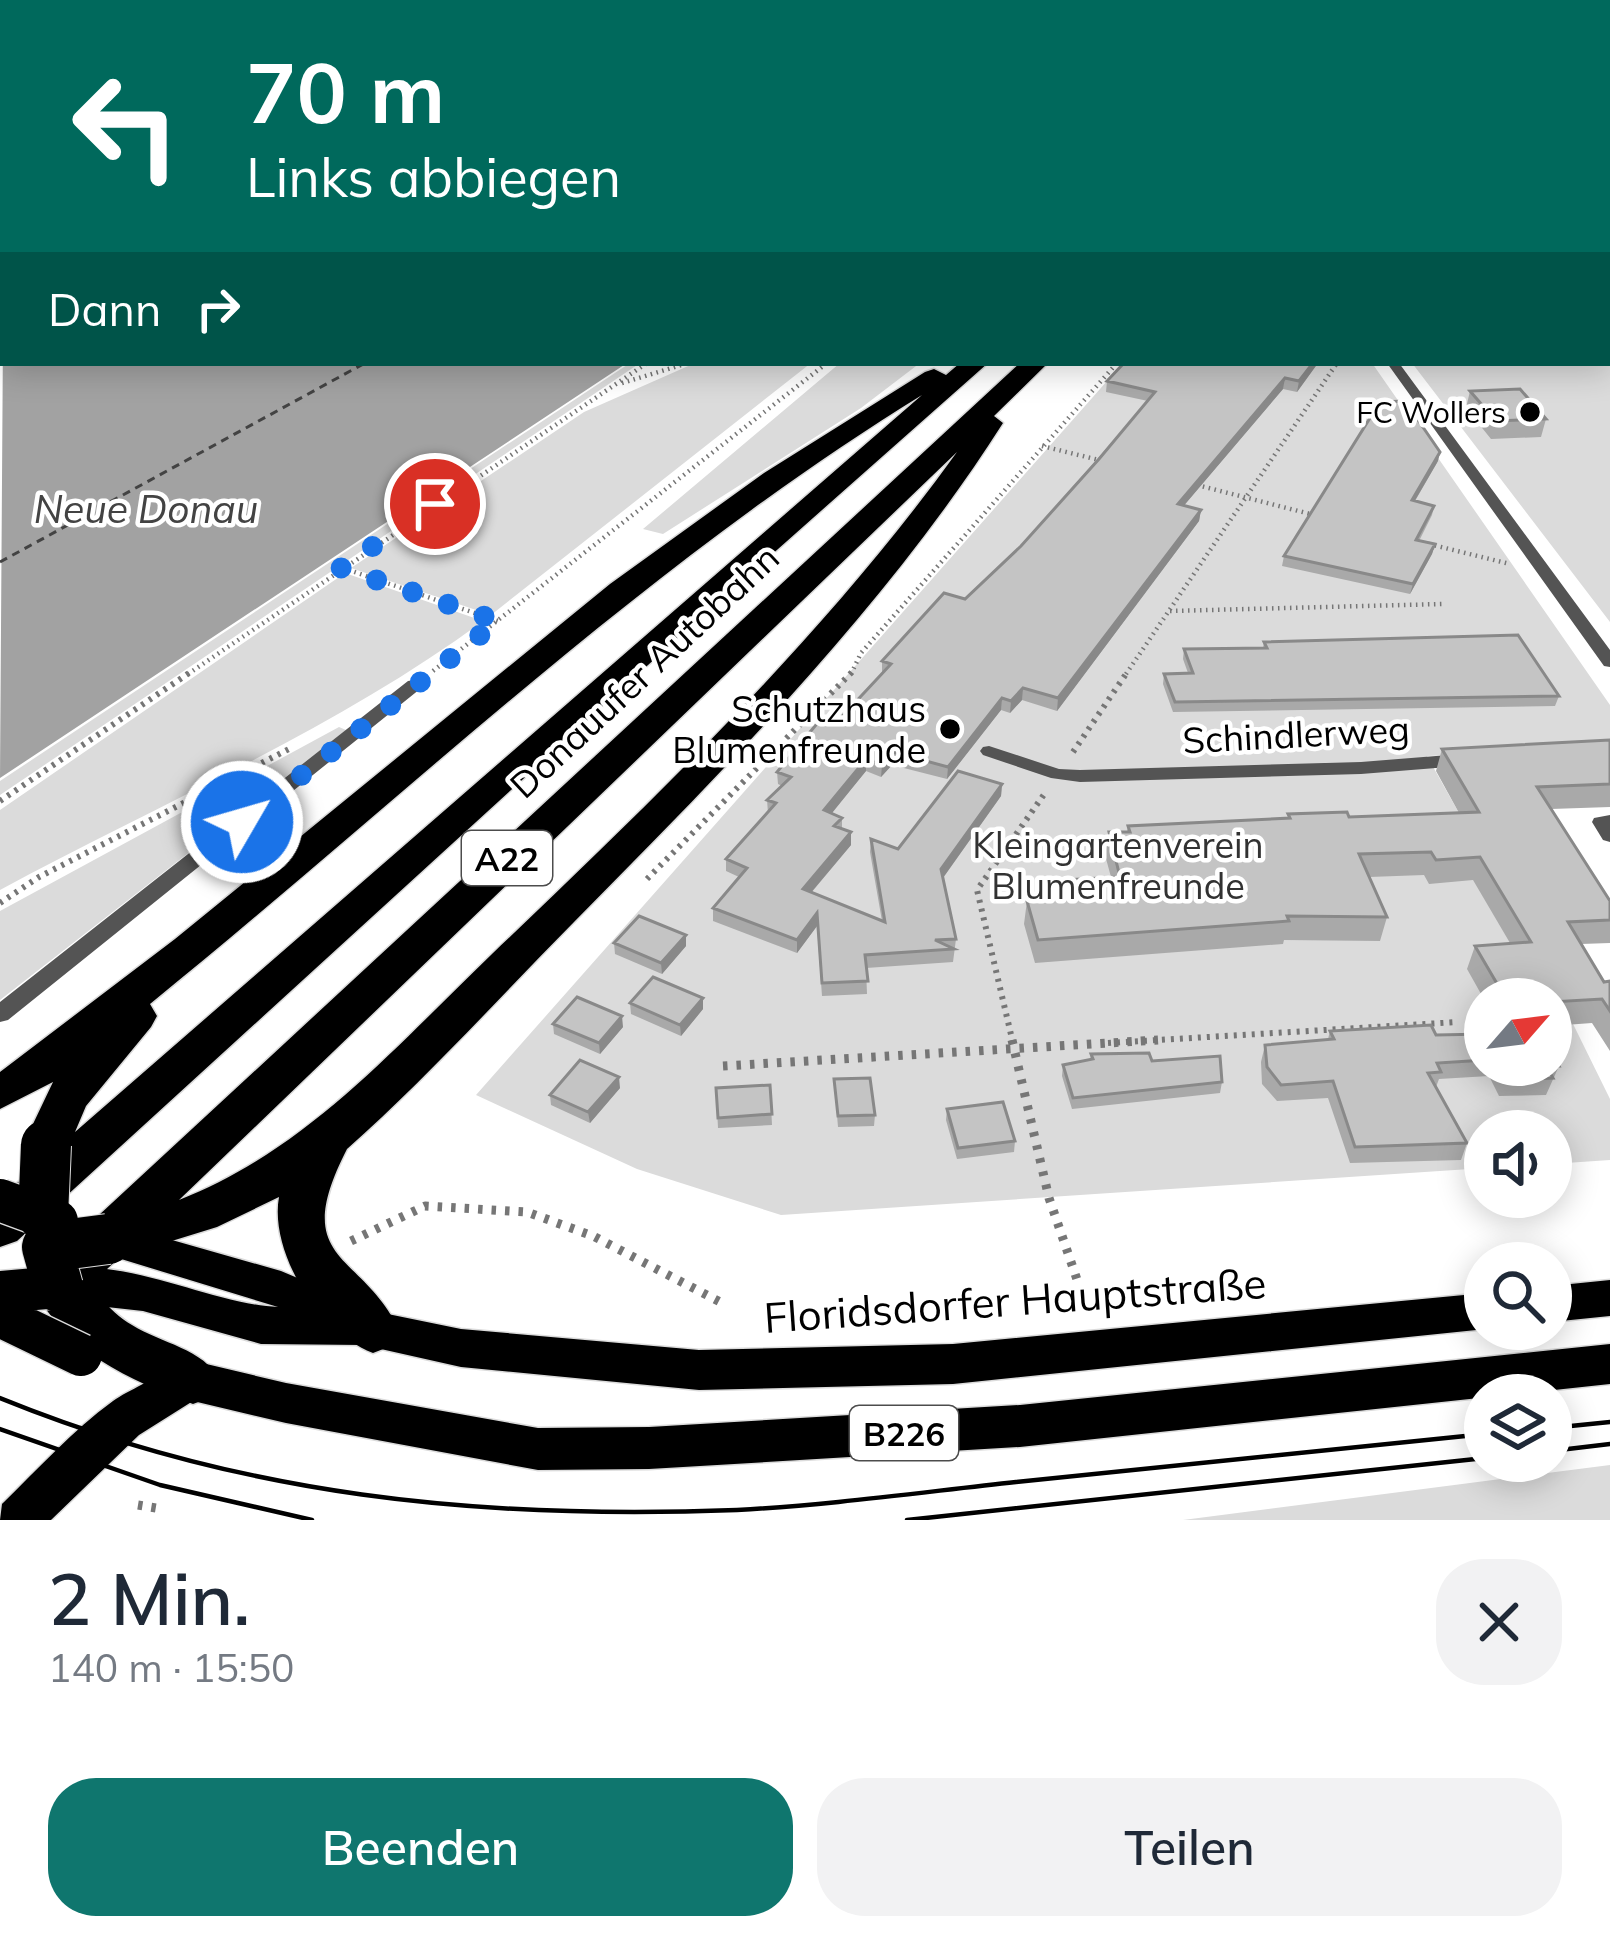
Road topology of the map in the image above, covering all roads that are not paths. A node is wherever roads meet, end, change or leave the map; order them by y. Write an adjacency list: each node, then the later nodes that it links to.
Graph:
1 (954, 366): 11 (highway)
2 (972, 366): 15 (highway, Donauufer Autobahn / A22)
3 (1395, 366): 5 (lane)
4 (1026, 371): 14 (highway); 23 (highway, Donauufer Autobahn / A22)
5 (1610, 662)
6 (414, 685): 12 (lane)
7 (989, 751): 8 (lane, Schindlerweg)
8 (1477, 759)
9 (1610, 821): 10 (lane)
10 (1610, 836)
11 (187, 955): 13 (highway); 15 (highway, bridge)
12 (0, 1014)
13 (0, 1092)
14 (334, 1134): 16 (highway); 22 (highway)
15 (25, 1237): 16 (highway, bridge); 17 (main road, bridge); 22 (main road); 24 (highway)
16 (108, 1239): 22 (main road, Floridsdorfer Hauptstraße / B226)
17 (0, 1292)
18 (1610, 1298): 19 (main road)
19 (1572, 1302)
20 (1464, 1313): 22 (main road, Floridsdorfer Hauptstraße / B226)
21 (0, 1316): 24 (main road, bridge)
22 (373, 1330)
23 (0, 1341)
24 (90, 1346): 26 (highway)
25 (1610, 1364): 26 (main road, B226)
26 (193, 1379): 27 (main road)
27 (19, 1520)

